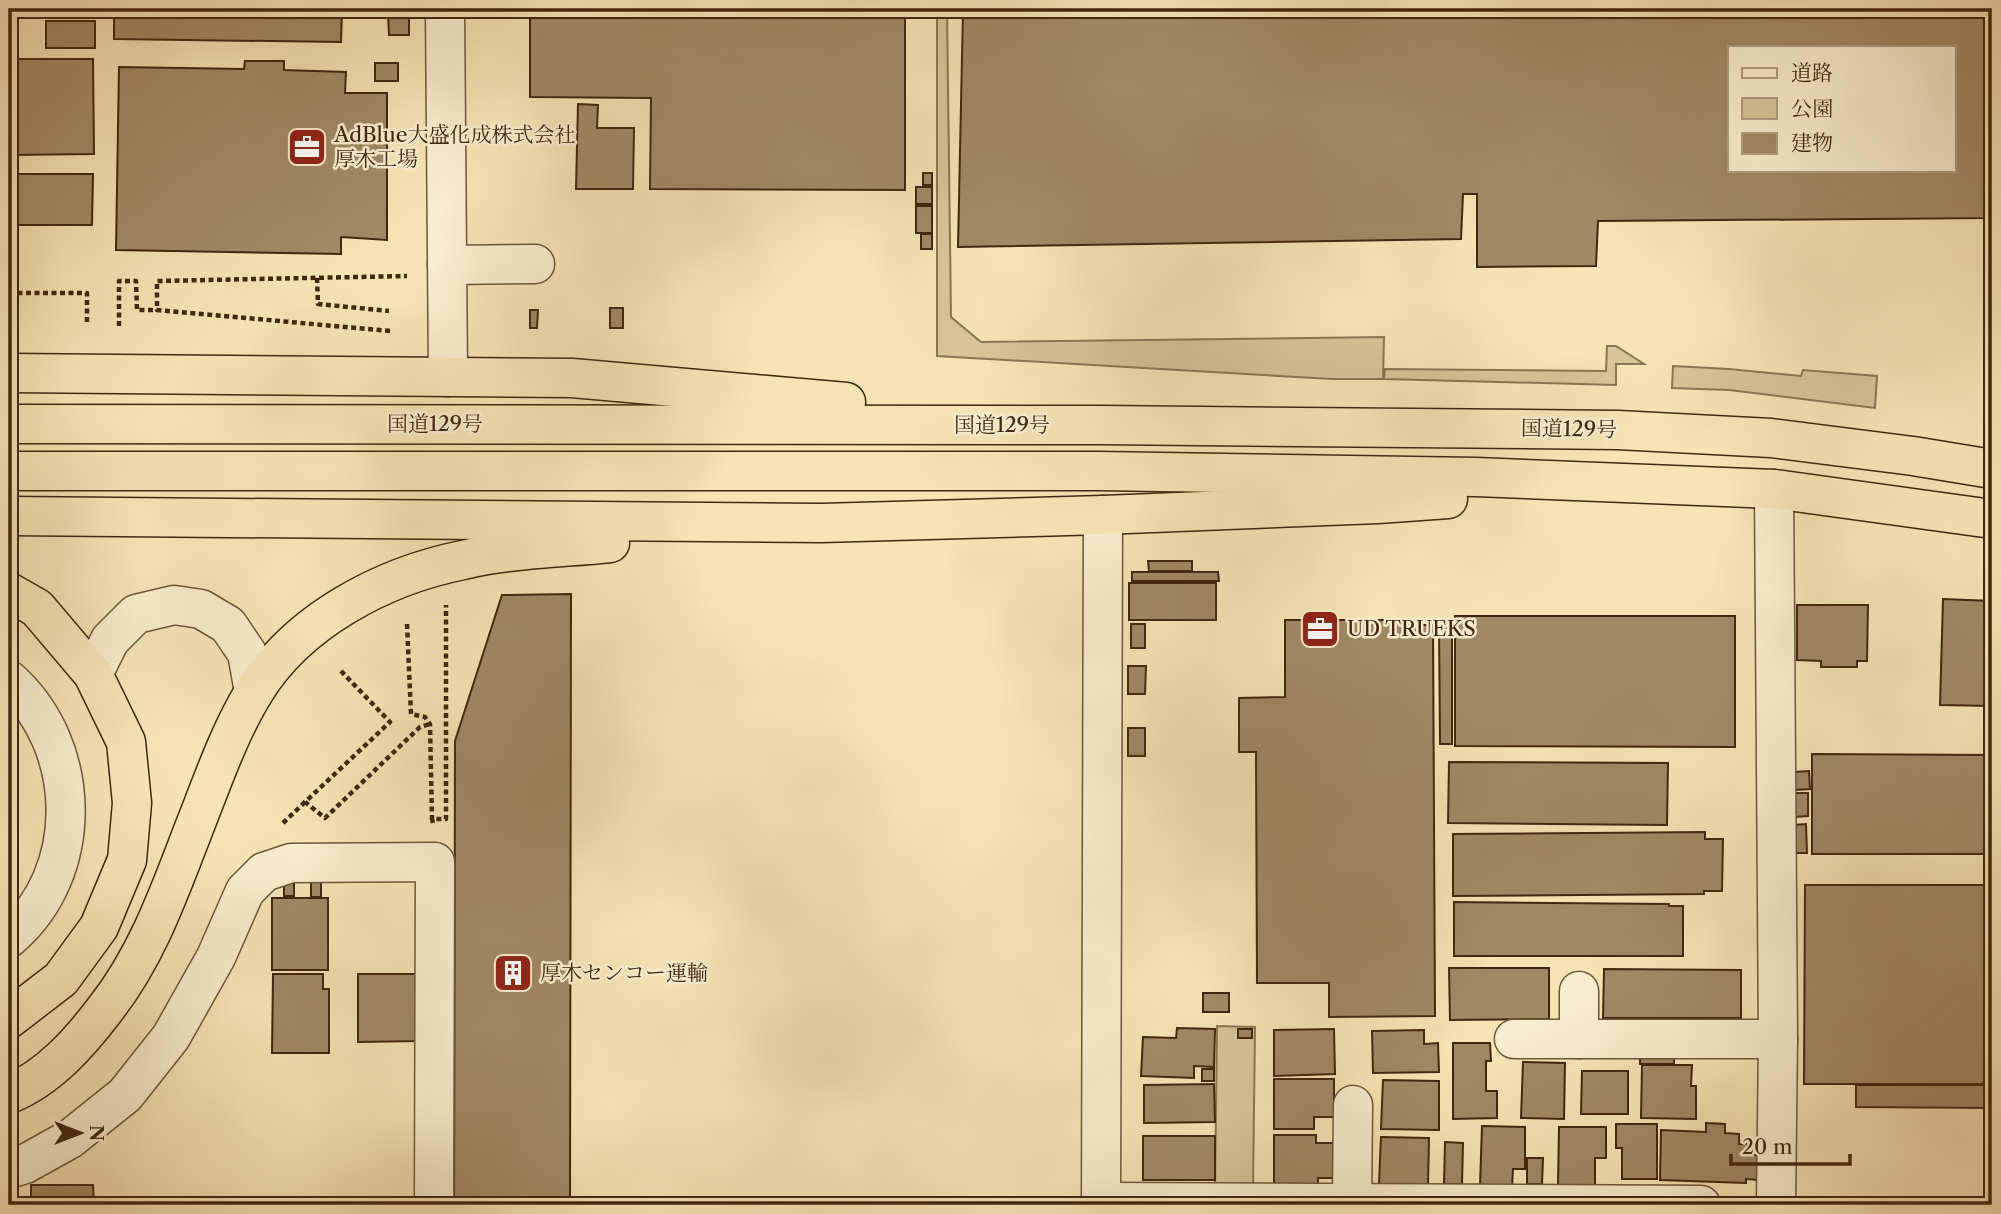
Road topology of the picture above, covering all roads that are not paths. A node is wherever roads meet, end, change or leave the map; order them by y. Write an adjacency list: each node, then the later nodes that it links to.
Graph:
1 (445, 9): 3 (street)
2 (535, 264): 3 (street)
3 (447, 265): 7 (street)
4 (9, 358): 6 (highway)
5 (9, 373): 6 (highway)
6 (166, 373): 7 (highway)
7 (448, 377): 9 (highway)
8 (9, 424): 9 (highway, 国道129号)
9 (1102, 425): 10 (highway, 国道129号)
10 (1992, 469)
11 (9, 471): 12 (highway)
12 (1652, 483): 13 (highway); 14 (highway)
13 (1774, 489): 16 (highway); 27 (street)
14 (1103, 515): 17 (highway); 31 (street)
15 (9, 516): 17 (highway)
16 (1992, 519)
17 (821, 523): 21 (highway)
18 (9, 592): 19 (highway)
19 (93, 674): 21 (street); 24 (highway)
20 (9, 680): 22 (street)
21 (254, 692): 28 (highway)
22 (9, 938)
23 (1580, 991): 26 (street)
24 (9, 1019)
25 (1514, 1039): 26 (street)
26 (1580, 1039): 27 (street)
27 (1778, 1039): 35 (street)
28 (9, 1094)
29 (1353, 1105): 32 (street)
30 (9, 1169): 33 (street)
31 (1101, 1204): 32 (street)
32 (1352, 1204): 34 (street)
33 (434, 1205)
34 (1701, 1205)
35 (1776, 1205)

